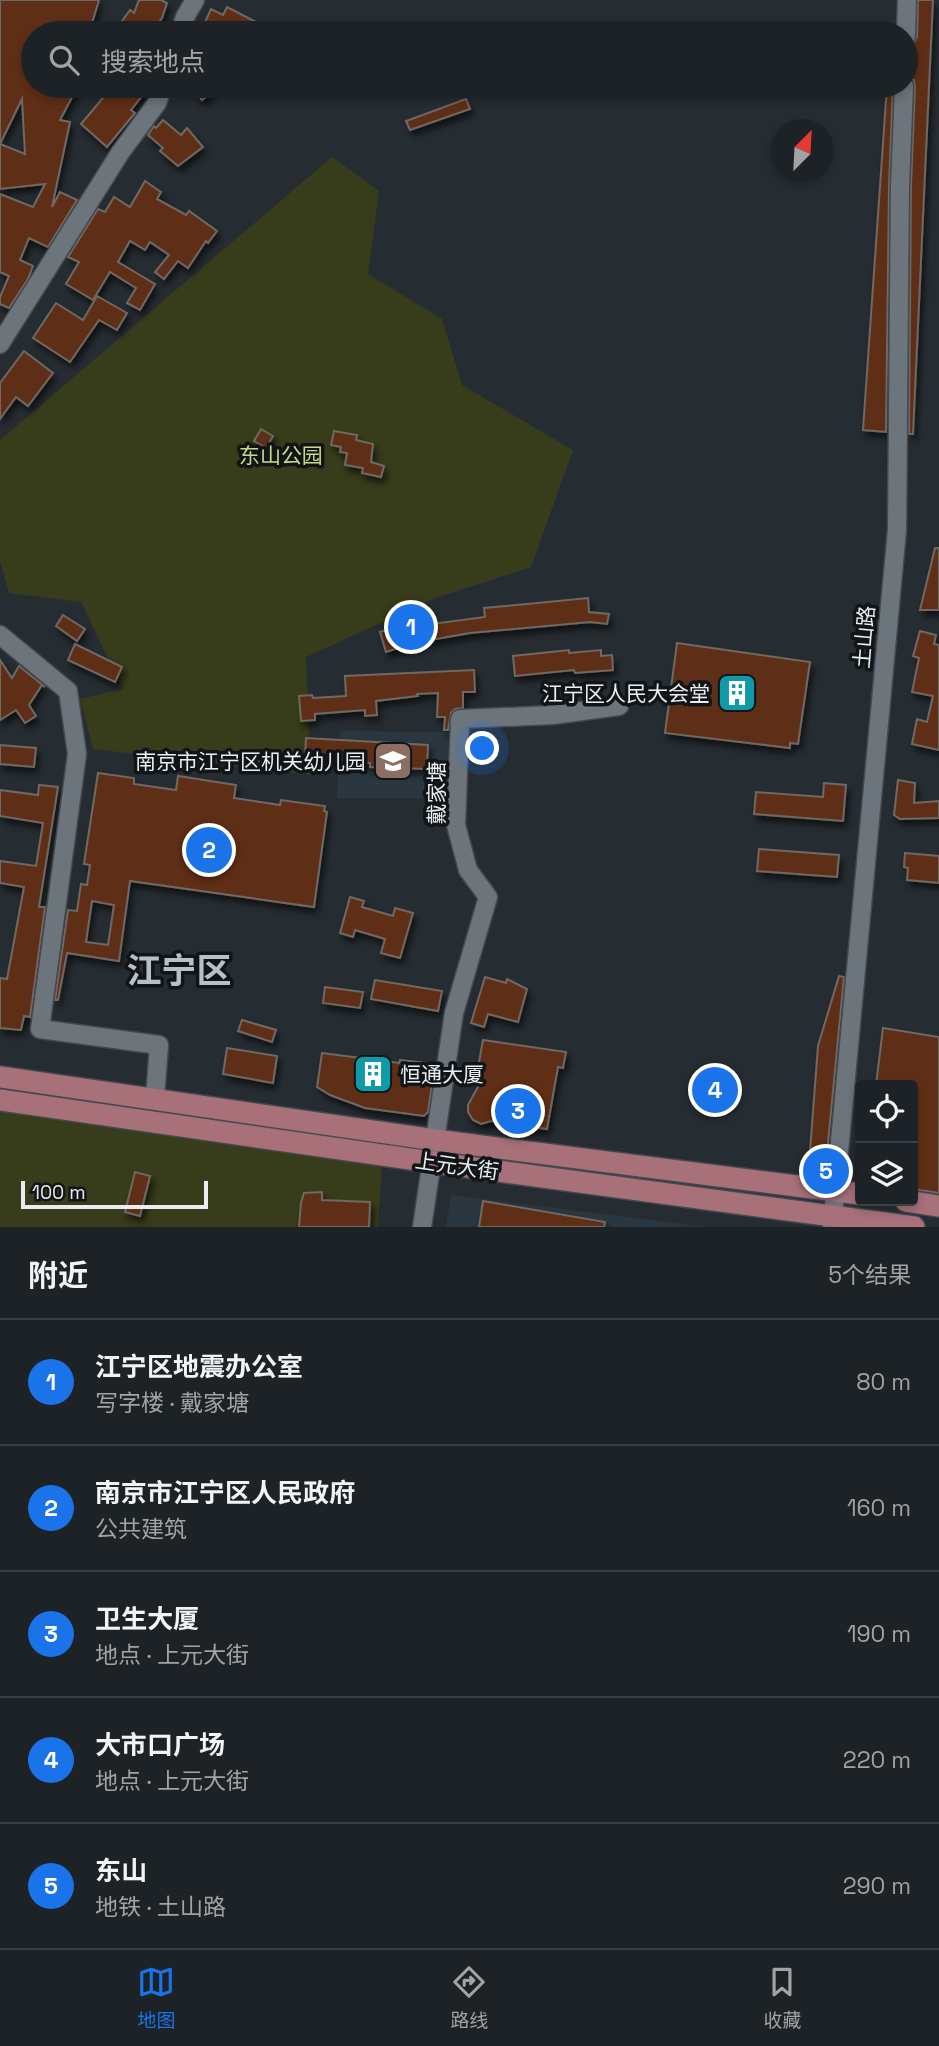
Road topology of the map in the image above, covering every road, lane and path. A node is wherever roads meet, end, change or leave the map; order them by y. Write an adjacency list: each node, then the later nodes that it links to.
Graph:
1 (195, 0): 3 (street)
2 (907, 0): 4 (street)
3 (184, 21)
4 (906, 21)
5 (159, 98): 7 (street)
6 (904, 98): 15 (street, 土山路)
7 (0, 344)
8 (0, 635): 11 (street)
9 (620, 706): 13 (street, 戴家塘)
10 (0, 1077): 11 (main road, 上元大街)
11 (155, 1098): 13 (main road, 上元大街)
12 (0, 1100): 14 (main road, 上元大街)
13 (435, 1140): 14 (street); 15 (main road, 上元大街)
14 (431, 1162): 19 (main road, 上元大街); 20 (street)
15 (834, 1190): 16 (main road, 上元大街); 19 (street, 土山路)
16 (855, 1193)
17 (918, 1203): 18 (main road)
18 (939, 1206)
19 (832, 1222): 21 (main road, 上元大街)
20 (422, 1227)
21 (914, 1227)

